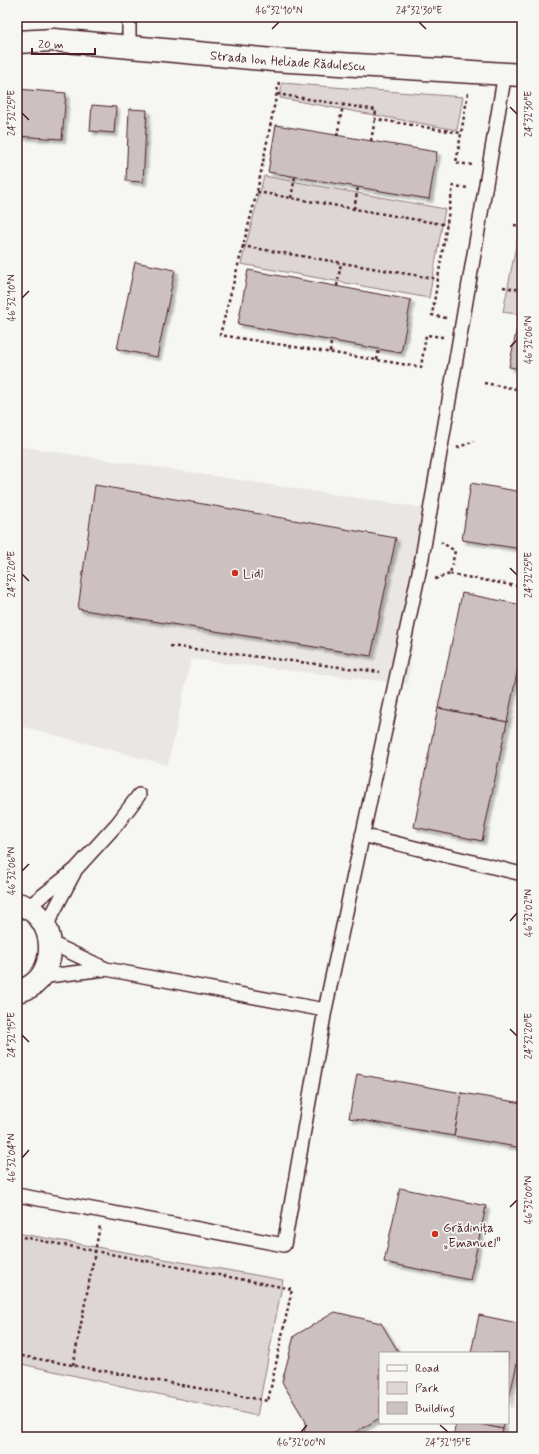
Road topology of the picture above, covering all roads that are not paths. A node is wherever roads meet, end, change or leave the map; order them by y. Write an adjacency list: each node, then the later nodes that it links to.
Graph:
1 (129, 17): 3 (lane)
2 (17, 38): 3 (street, Strada Ion Heliade Rădulescu)
3 (129, 46): 4 (street, Strada Ion Heliade Rădulescu)
4 (513, 74): 6 (lane)
5 (139, 795): 7 (lane)
6 (362, 835): 8 (lane); 14 (lane)
7 (76, 869): 9 (lane); 10 (lane)
8 (522, 874)
9 (20, 903): 10 (street)
10 (49, 935): 11 (lane); 12 (street)
11 (106, 968): 12 (lane); 14 (lane)
12 (40, 977): 13 (street)
13 (18, 991)
14 (325, 1010): 15 (lane)
15 (17, 1195)

